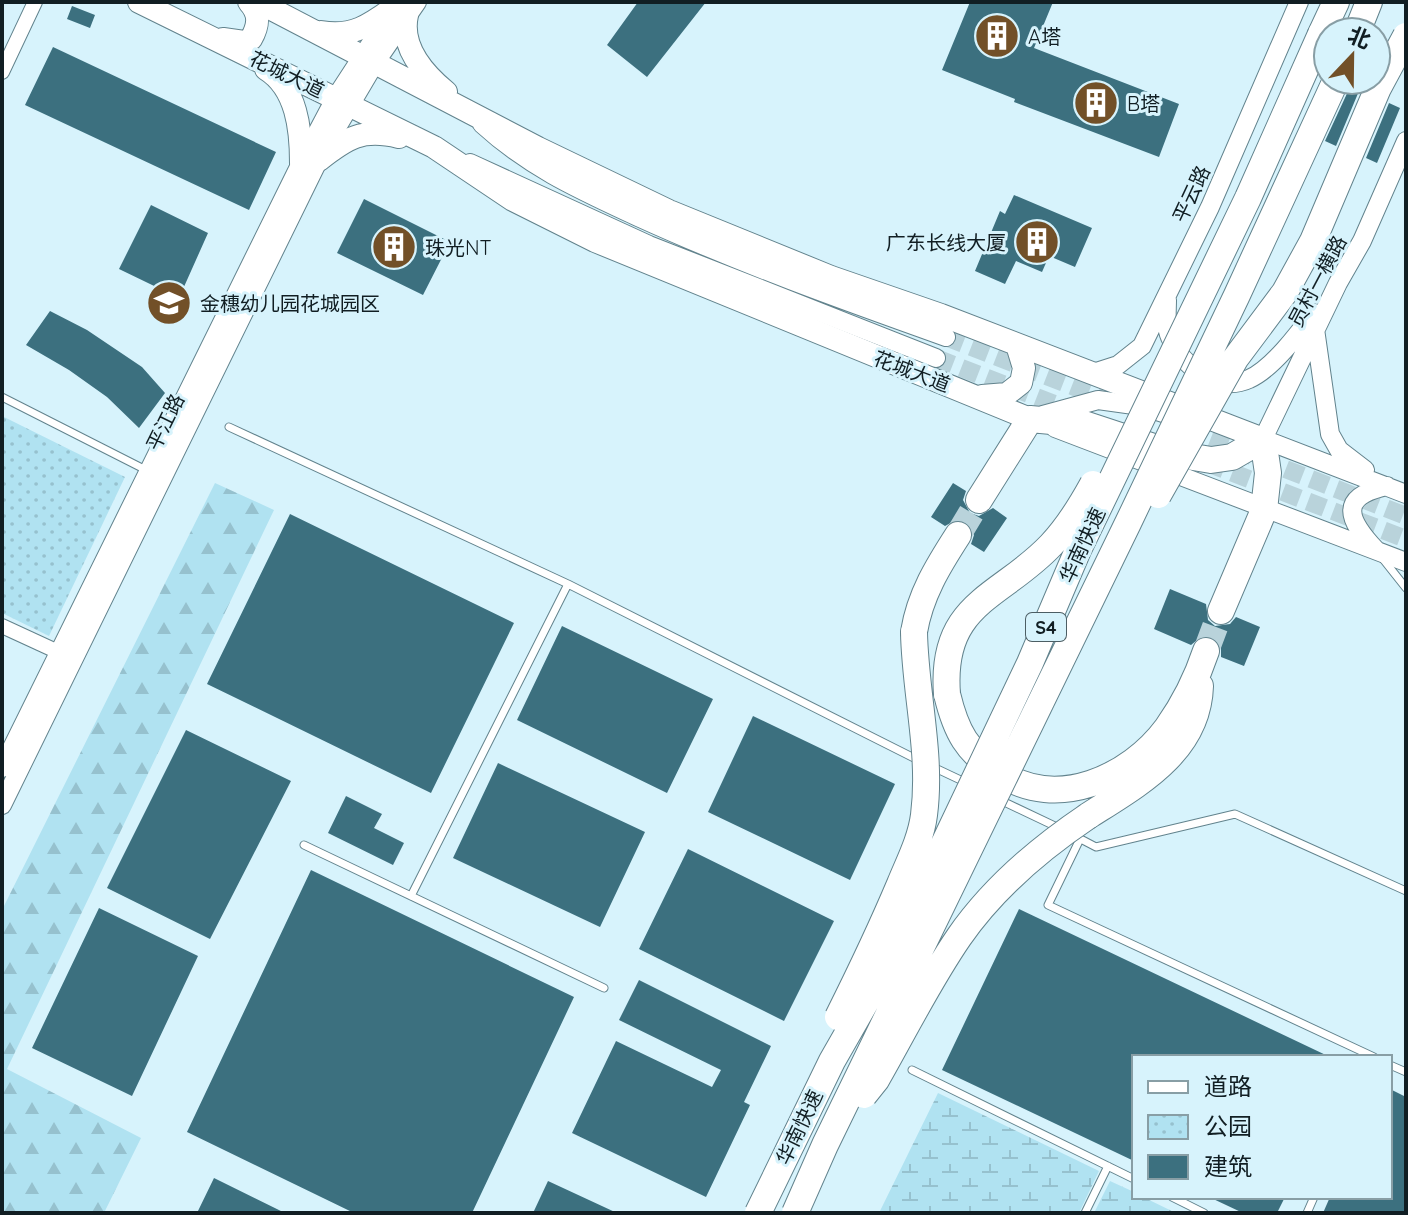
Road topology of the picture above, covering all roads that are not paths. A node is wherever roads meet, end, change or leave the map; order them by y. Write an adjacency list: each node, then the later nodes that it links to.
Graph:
1 (35, 2): 12 (street)
2 (139, 2): 10 (main road, 花城大道)
3 (249, 2): 10 (main road)
4 (258, 2): 8 (main road)
5 (1299, 2): 20 (street, 平云路)
6 (1335, 2): 25 (highway, 华南快速 / S4, bridge)
7 (404, 6): 8 (main road); 11 (street, 平江路); 15 (main road)
8 (312, 30): 11 (main road)
9 (1406, 36): 44 (highway, bridge)
10 (214, 38): 14 (main road, 花城大道); 18 (main road)
11 (368, 59): 14 (street, 平江路); 15 (main road)
12 (2, 72)
13 (1329, 96): 44 (highway, 华南快速 / S4, bridge)
14 (342, 101): 17 (main road, 花城大道); 18 (street, 平江路)
15 (468, 111): 22 (street); 23 (main road)
16 (1406, 141): 19 (street, 员村一横路)
17 (434, 147): 18 (main road); 24 (street, 花城大道); 27 (main road, 花城大道)
18 (310, 161): 32 (street, 平江路); 45 (street, 平江路)
19 (1338, 283): 20 (street); 21 (street, 员村一横路)
20 (1167, 298): 26 (street, 平云路)
21 (1315, 329): 31 (street, 员村一横路); 33 (street)
22 (946, 337)
23 (1017, 345): 26 (main road); 27 (main road)
24 (936, 358)
25 (1171, 360): 48 (highway, bridge); 55 (highway, 华南快速 / S4, bridge)
26 (1090, 374): 31 (main road)
27 (977, 396): 29 (main road, 花城大道)
28 (2, 397): 32 (lane)
29 (1030, 419): 31 (street); 31 (highway); 35 (highway); 36 (street, 花城大道)
30 (229, 427): 40 (lane)
31 (1263, 439): 33 (street); 36 (highway)
32 (148, 471): 45 (street, 平江路)
33 (1387, 486): 34 (street); 38 (street)
34 (1406, 494)
35 (979, 500)
36 (1264, 510): 38 (street, 花城大道); 42 (highway)
37 (958, 535): 55 (highway, bridge)
38 (1377, 551): 39 (street, 花城大道); 41 (lane)
39 (1406, 562)
40 (568, 584): 48 (lane); 51 (lane)
41 (1406, 588)
42 (1221, 611)
43 (2, 626): 45 (street)
44 (1069, 642): 56 (highway, 华南快速 / S4, bridge)
45 (66, 656): 46 (street, 平江路); 47 (street, 平江路)
46 (2, 768)
47 (2, 805)
48 (1084, 827): 50 (lane); 53 (lane); 56 (highway, bridge)
49 (304, 845): 51 (lane)
50 (1406, 891)
51 (411, 896): 52 (lane)
52 (604, 988)
53 (1370, 1055)
54 (912, 1070): 57 (lane)
55 (791, 1144): 60 (highway, 华南快速 / S4, bridge)
56 (825, 1145): 61 (highway, 华南快速 / S4, bridge)
57 (1108, 1166): 58 (lane); 62 (lane)
58 (1132, 1178)
59 (1176, 1199): 63 (lane)
60 (758, 1213)
61 (795, 1213)
62 (1085, 1213)
63 (1204, 1213)

